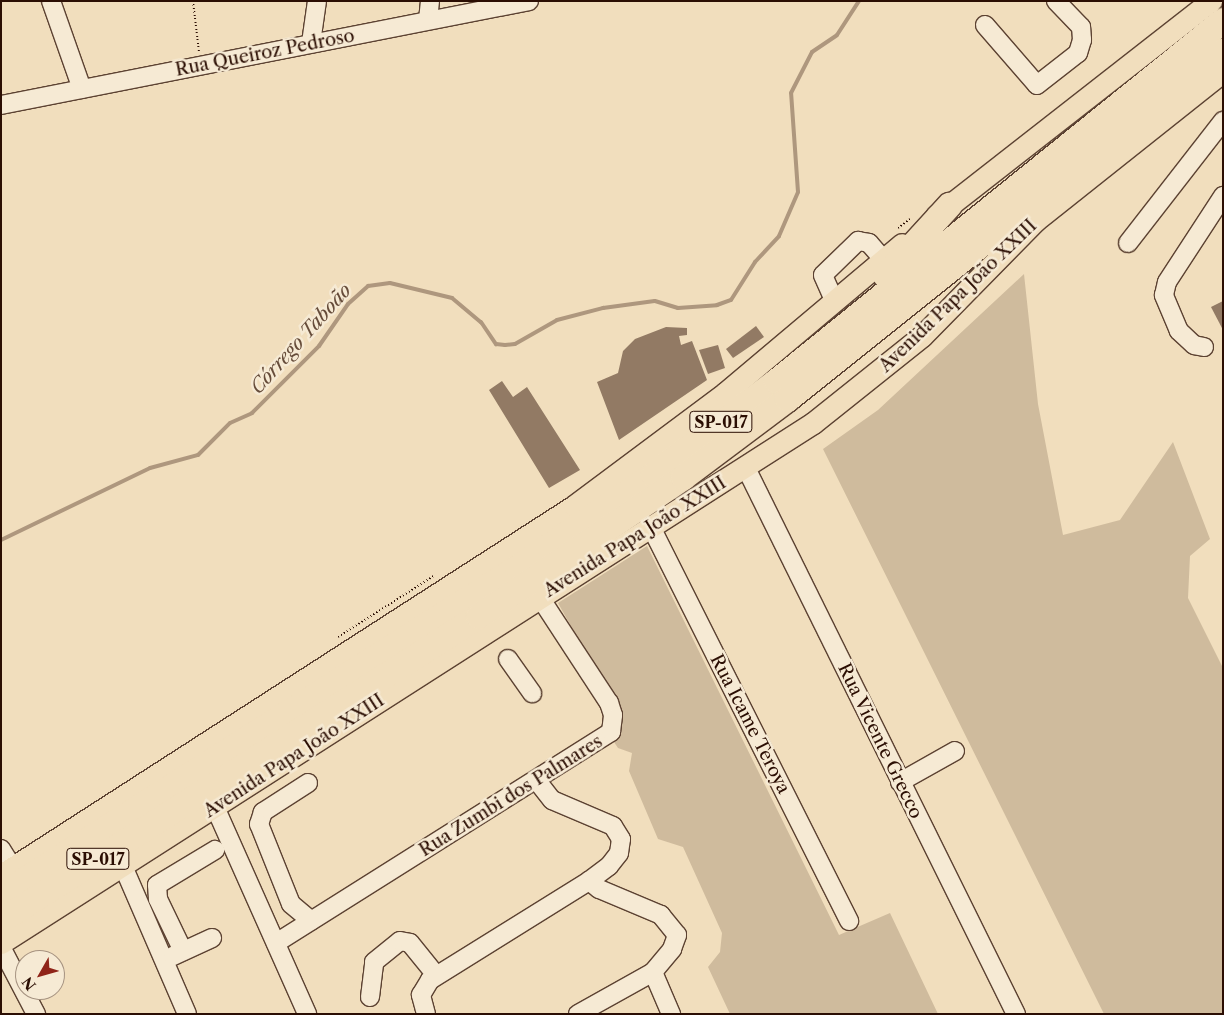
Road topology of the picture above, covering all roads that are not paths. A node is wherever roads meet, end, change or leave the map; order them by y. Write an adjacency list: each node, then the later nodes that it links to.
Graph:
1 (51, 1): 13 (street)
2 (317, 1): 10 (street)
3 (430, 1): 7 (street)
4 (529, 1): 7 (street, Rua Queiroz Pedroso)
5 (1056, 1): 9 (street)
6 (1211, 1): 17 (main road)
7 (428, 20): 10 (street, Rua Queiroz Pedroso)
8 (1223, 20): 23 (highway, Avenida Papa João XXIII / SP-017)
9 (985, 25)
10 (311, 43): 13 (street, Rua Queiroz Pedroso)
11 (1223, 50): 23 (highway, Avenida Papa João XXIII / SP-017)
12 (1223, 71): 18 (main road, Avenida Papa João XXIII)
13 (82, 89): 14 (street, Rua Queiroz Pedroso)
14 (1, 105)
15 (1223, 120): 19 (street)
16 (1223, 196): 22 (street)
17 (949, 205): 20 (main road); 23 (highway)
18 (1036, 220): 23 (highway); 24 (main road, Avenida Papa João XXIII)
19 (1128, 243)
20 (883, 259): 21 (main road); 21 (street)
21 (834, 300): 37 (main road)
22 (1204, 347)
23 (781, 390): 33 (highway, Avenida Papa João XXIII / SP-017)
24 (746, 468): 25 (main road, Avenida Papa João XXIII); 31 (street, Rua Vicente Grecco)
25 (651, 527): 26 (main road, Avenida Papa João XXIII); 42 (street, Rua Icame Teroya)
26 (539, 596): 30 (street, Rua Zumbi dos Palmares); 33 (main road, Avenida Papa João XXIII)
27 (508, 659): 28 (street)
28 (532, 693)
29 (955, 751): 31 (street)
30 (537, 781): 38 (street); 41 (street, Rua Zumbi dos Palmares)
31 (900, 782): 58 (street, Rua Vicente Grecco)
32 (308, 783): 41 (street)
33 (198, 795): 36 (main road, Avenida Papa João XXIII); 39 (highway, Avenida Papa João XXIII / SP-017); 40 (highway, Avenida Papa João XXIII / SP-017); 45 (street)
34 (1, 849): 37 (street)
35 (215, 850): 47 (street)
36 (122, 866): 44 (main road, Avenida Papa João XXIII); 48 (street)
37 (7, 871)
38 (596, 876): 49 (street); 50 (street)
39 (1, 894)
40 (1, 920)
41 (311, 921): 45 (street, Rua Zumbi dos Palmares)
42 (849, 921)
43 (212, 938): 47 (street)
44 (1, 943)
45 (276, 943): 54 (street)
46 (1, 946): 52 (street)
47 (183, 952): 48 (street)
48 (164, 960): 53 (street)
49 (654, 972): 56 (street); 57 (street)
50 (436, 976): 51 (street); 55 (street)
51 (370, 997)
52 (36, 1014)
53 (187, 1014)
54 (307, 1014)
55 (426, 1014)
56 (578, 1014)
57 (671, 1014)
58 (1016, 1014)

